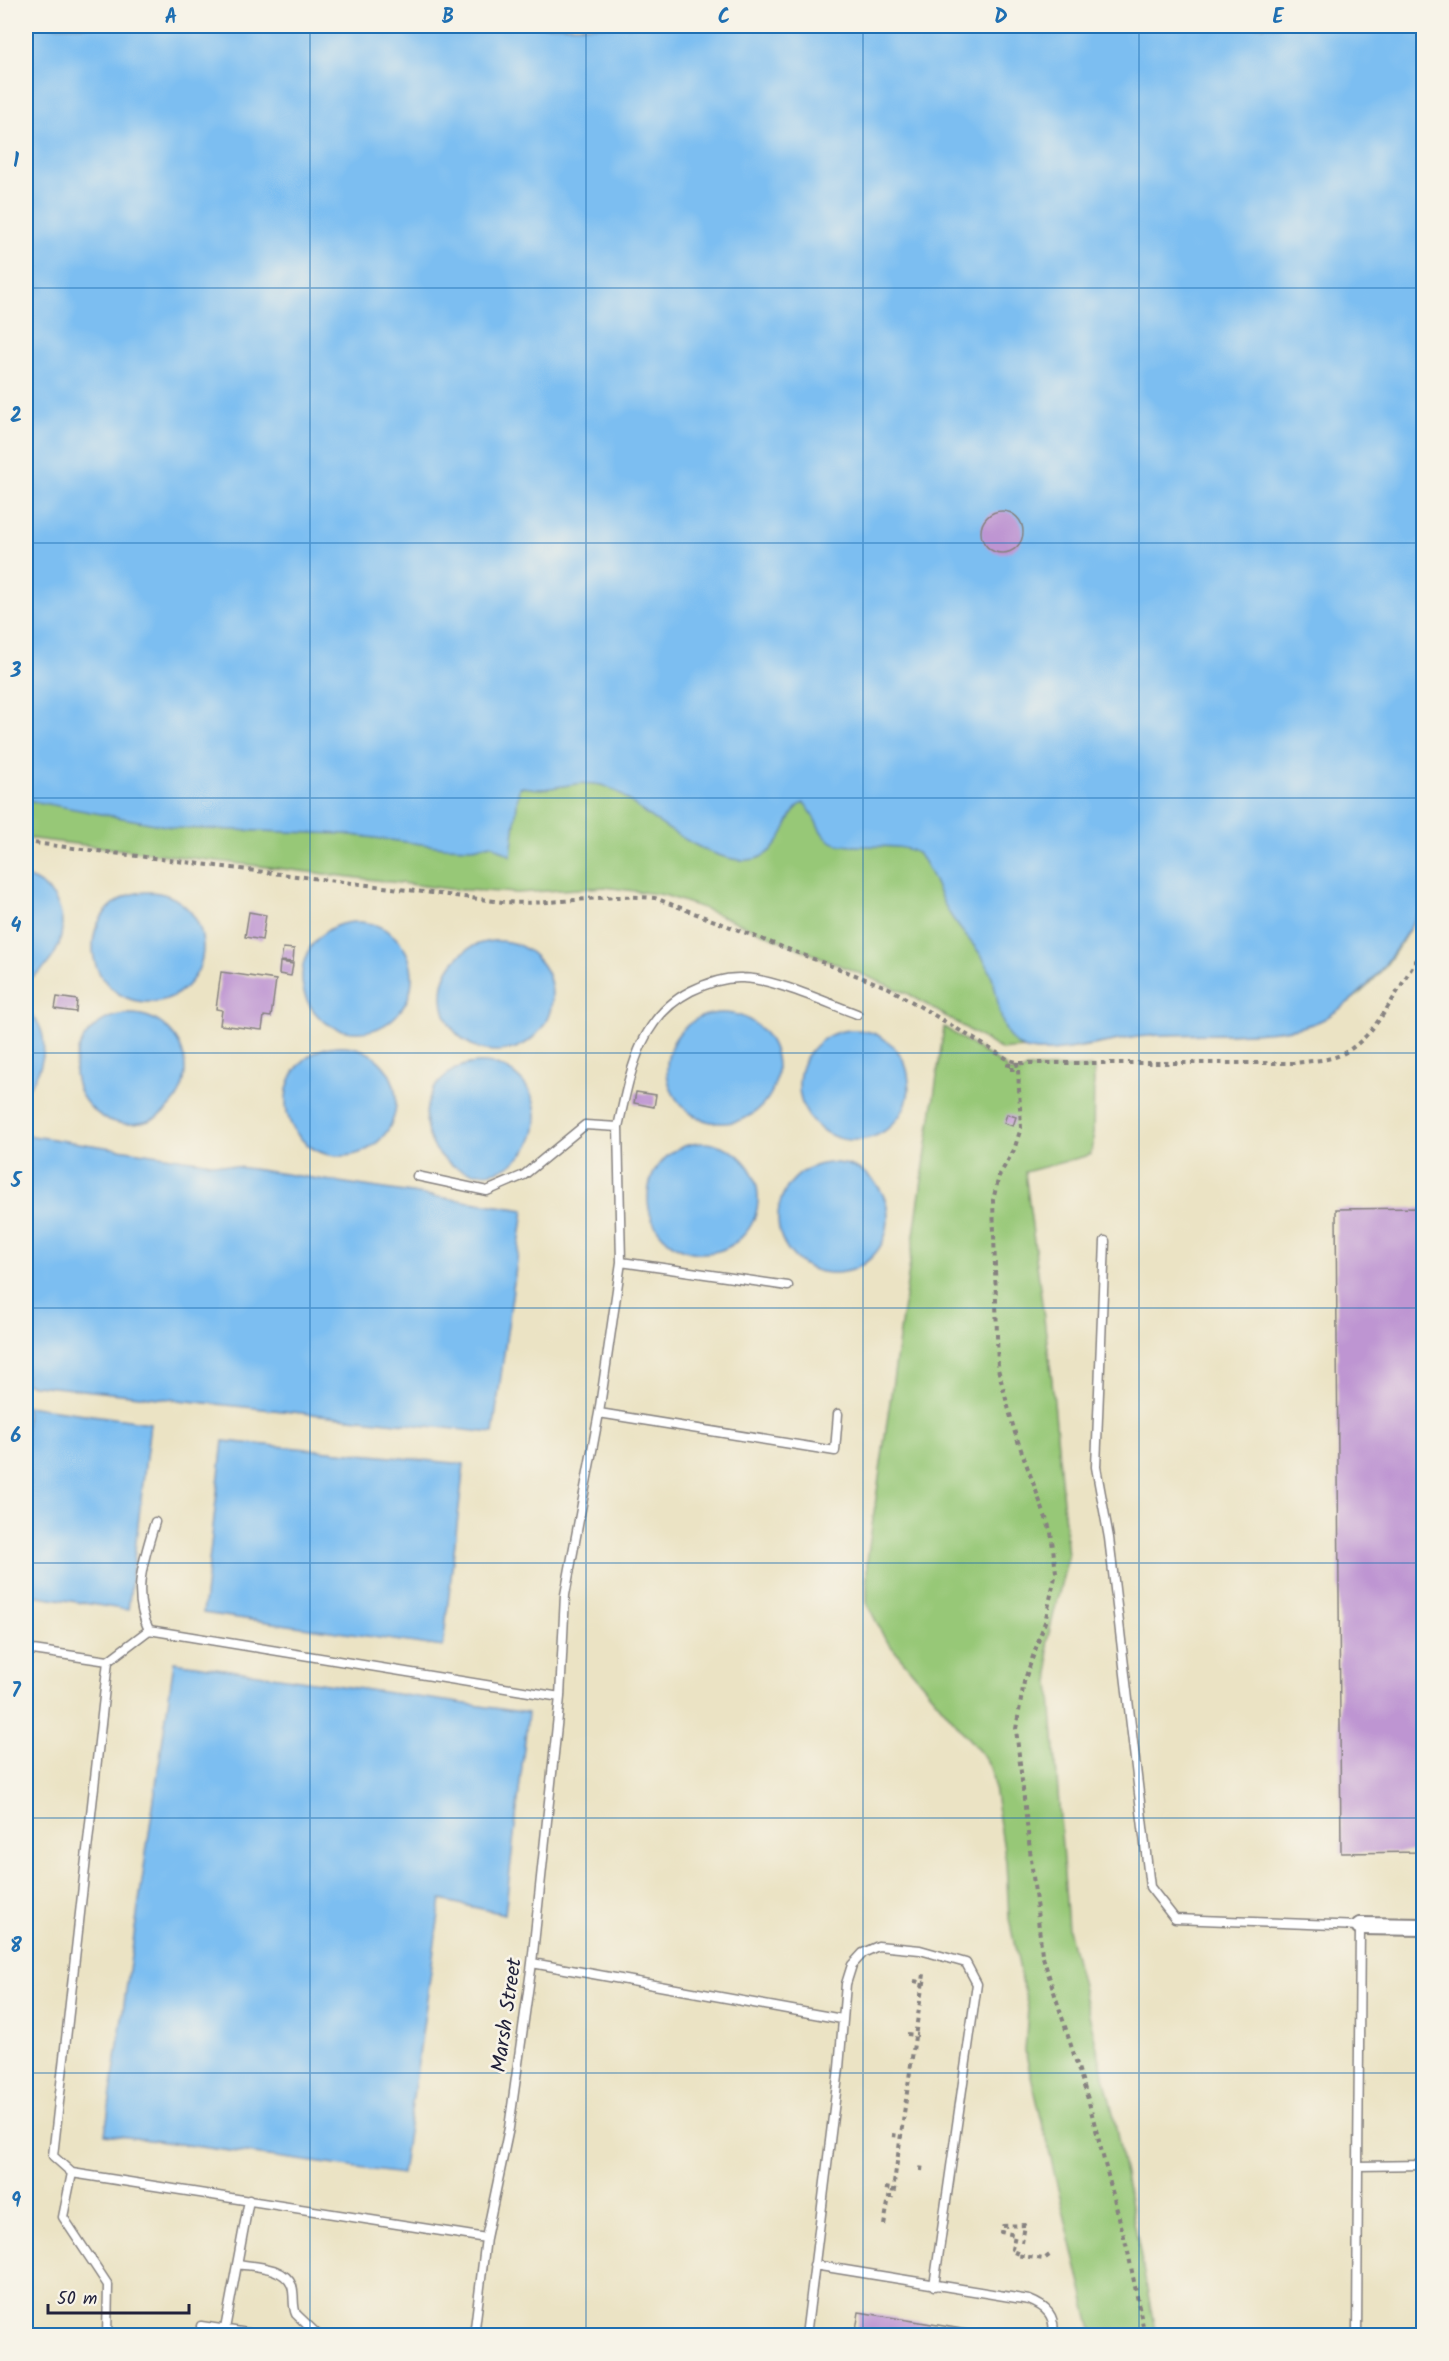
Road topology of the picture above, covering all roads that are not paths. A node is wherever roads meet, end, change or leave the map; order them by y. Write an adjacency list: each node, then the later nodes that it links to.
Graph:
1 (857, 1014): 2 (lane, Marsh Street)
2 (618, 1127): 3 (lane); 5 (lane, Marsh Street)
3 (417, 1176)
4 (1105, 1241): 14 (lane)
5 (621, 1262): 6 (lane); 7 (lane, Marsh Street)
6 (788, 1286)
7 (599, 1413): 8 (lane); 13 (lane, Marsh Street)
8 (838, 1414)
9 (155, 1521): 10 (lane)
10 (149, 1630): 12 (lane); 13 (lane)
11 (26, 1649): 12 (lane)
12 (108, 1661): 20 (lane)
13 (560, 1697): 16 (lane, Marsh Street)
14 (1360, 1926): 15 (street); 19 (lane)
15 (1424, 1927)
16 (532, 1963): 17 (lane); 22 (lane, Marsh Street)
17 (842, 2019): 24 (lane); 25 (lane)
18 (1424, 2165): 19 (lane)
19 (1358, 2166): 34 (lane)
20 (72, 2173): 21 (lane); 28 (lane)
21 (249, 2200): 22 (lane); 23 (lane)
22 (486, 2238): 31 (lane, Marsh Street)
23 (237, 2264): 27 (lane); 30 (lane)
24 (814, 2265): 25 (lane); 32 (lane)
25 (934, 2286): 33 (lane)
26 (201, 2326): 27 (lane)
27 (225, 2329): 29 (lane)
28 (107, 2336)
29 (268, 2336)
30 (319, 2336)
31 (474, 2336)
32 (806, 2336)
33 (1053, 2336)
34 (1357, 2336)

